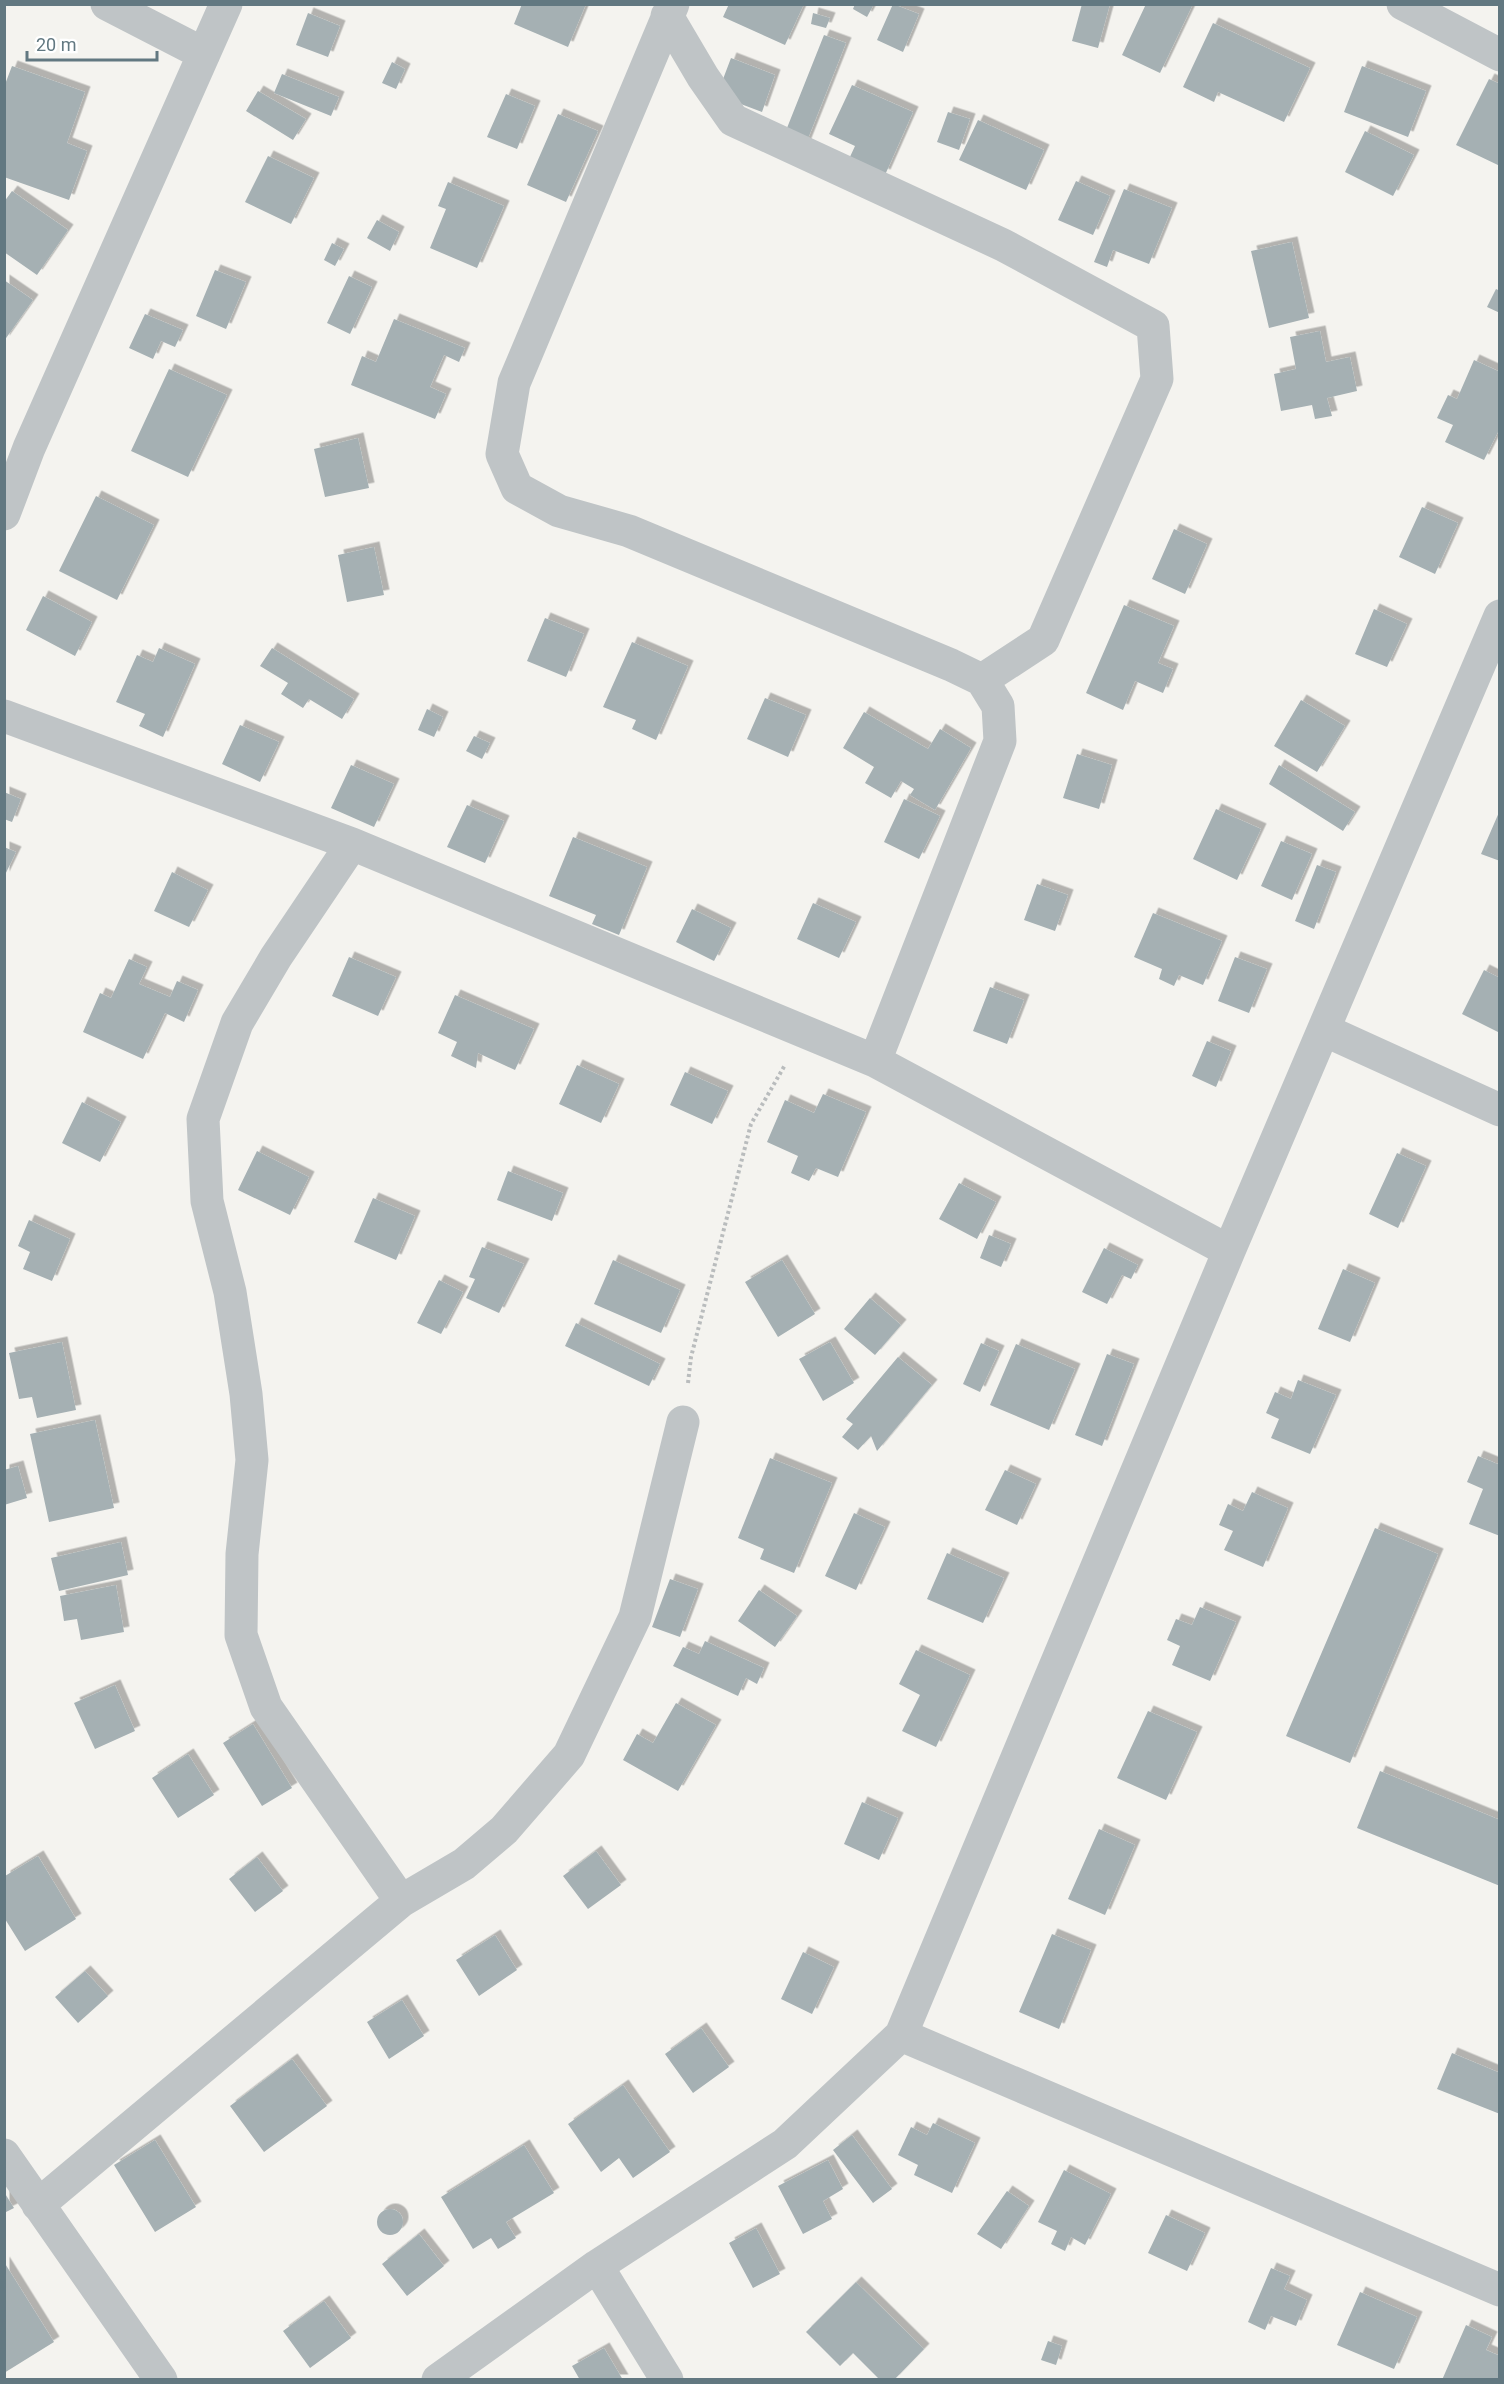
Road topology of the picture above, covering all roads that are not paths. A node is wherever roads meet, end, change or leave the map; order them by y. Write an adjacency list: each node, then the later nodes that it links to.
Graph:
1 (107, 4): 5 (street)
2 (226, 4): 5 (street)
3 (1403, 4): 6 (street)
4 (670, 10): 10 (street); 10 (street)
5 (204, 54): 7 (street)
6 (1500, 55)
7 (17, 442): 8 (street)
8 (4, 514)
9 (1500, 616): 13 (street)
10 (982, 680): 14 (street)
11 (4, 716): 12 (street)
12 (352, 844): 14 (street); 18 (street)
13 (1324, 1030): 15 (street); 16 (street)
14 (875, 1061): 16 (street)
15 (1500, 1110)
16 (1229, 1251): 19 (street)
17 (683, 1422): 18 (street)
18 (401, 1901): 21 (street)
19 (901, 2035): 22 (street); 23 (street)
20 (4, 2155): 21 (street)
21 (38, 2205): 24 (street)
22 (597, 2266): 25 (street); 26 (street)
23 (1500, 2290)
24 (161, 2379)
25 (438, 2379)
26 (667, 2379)

